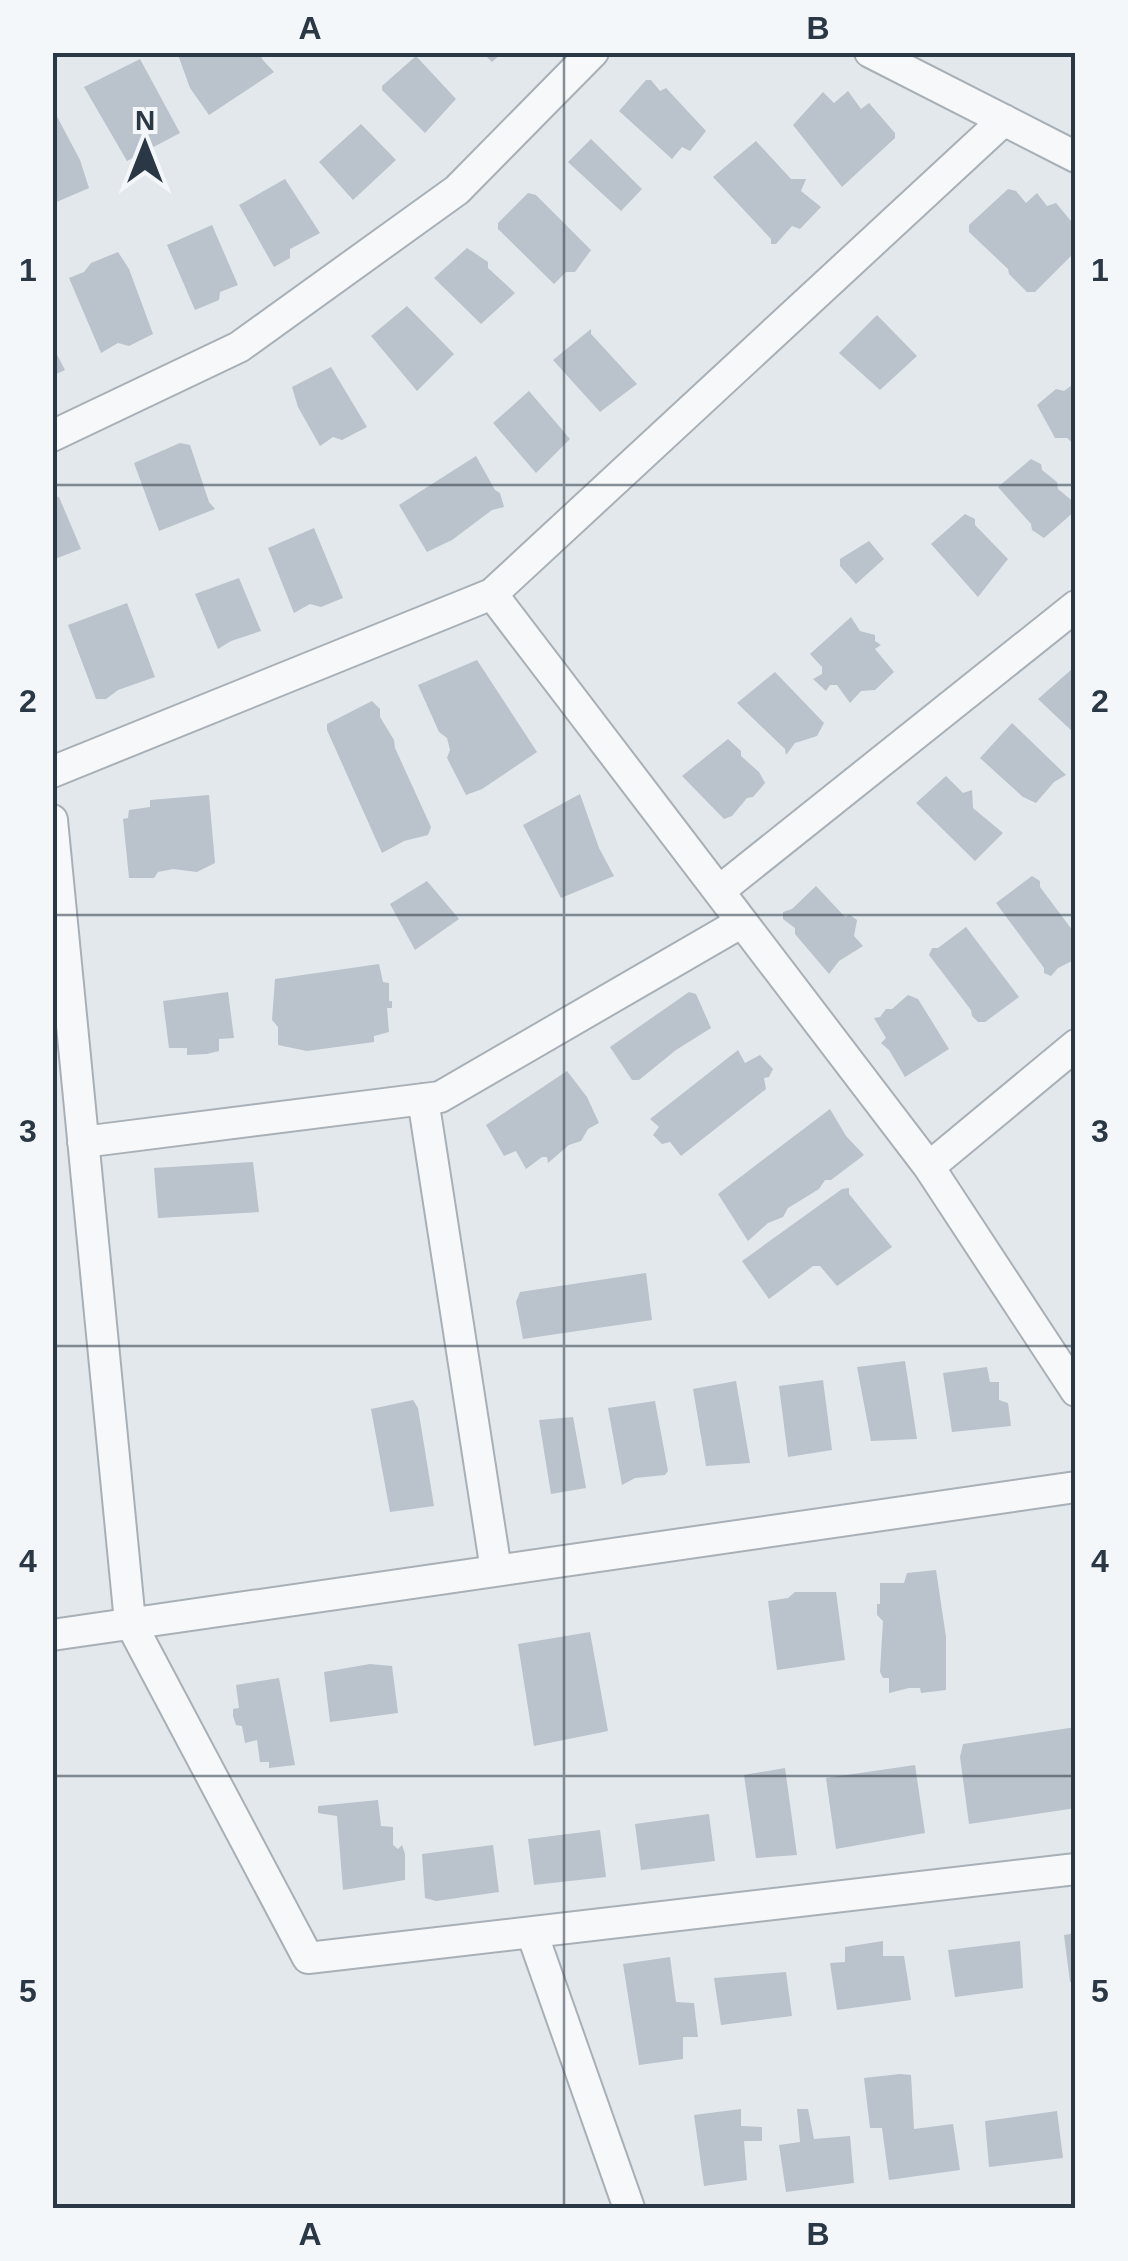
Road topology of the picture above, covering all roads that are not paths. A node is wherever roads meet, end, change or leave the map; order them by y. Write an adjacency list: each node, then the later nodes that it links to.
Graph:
1 (593, 52): 5 (street)
2 (870, 52): 3 (street)
3 (1004, 120): 4 (street); 6 (street)
4 (1076, 156)
5 (52, 436)
6 (492, 594): 8 (street); 10 (street)
7 (1076, 606): 10 (street)
8 (52, 772)
9 (52, 820): 14 (street)
10 (718, 890): 11 (street)
11 (742, 922): 13 (street); 15 (street)
12 (1076, 1045): 15 (street)
13 (423, 1099): 14 (street); 18 (street)
14 (84, 1142): 19 (street)
15 (929, 1167): 16 (street)
16 (1076, 1392)
17 (1076, 1487): 18 (street)
18 (496, 1570): 19 (street)
19 (130, 1622): 20 (street); 22 (street)
20 (52, 1635)
21 (1076, 1869): 22 (street)
22 (532, 1933): 23 (street)
23 (629, 2208)

